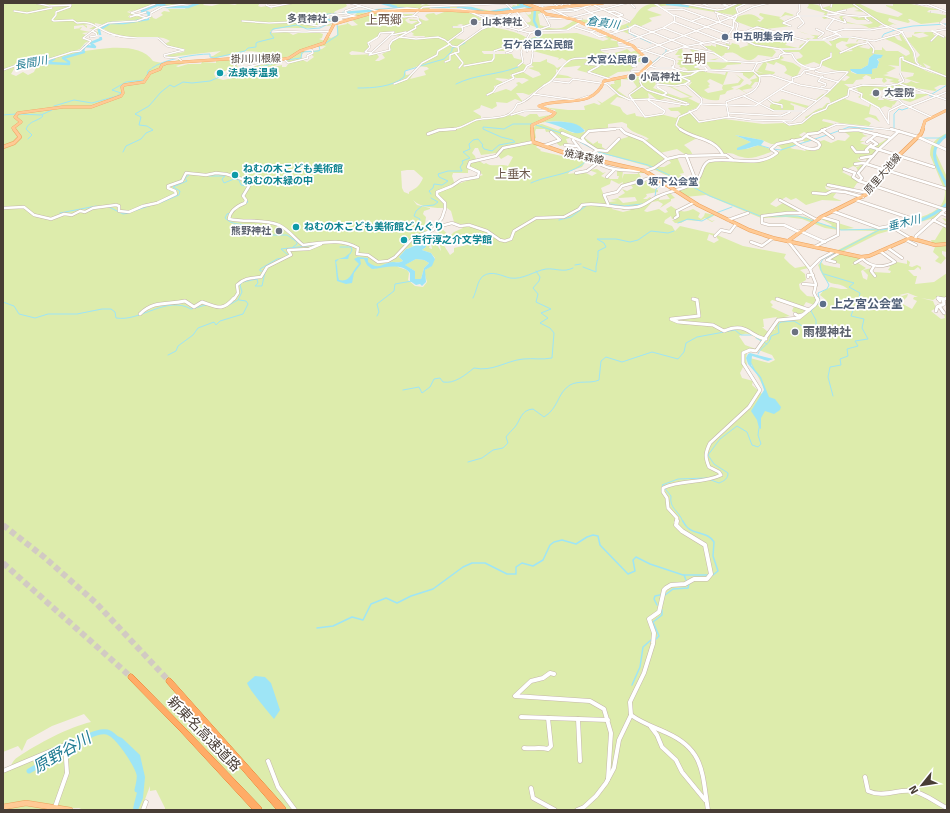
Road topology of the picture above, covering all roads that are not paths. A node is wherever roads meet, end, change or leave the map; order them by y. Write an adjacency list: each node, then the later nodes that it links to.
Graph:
1 (36, 3): 38 (street)
2 (152, 3): 47 (street)
3 (192, 3): 53 (street)
4 (266, 3): 5 (street)
5 (292, 3)
6 (350, 3): 42 (street)
7 (429, 3): 39 (street)
8 (505, 3): 9 (street); 35 (street); 72 (street)
9 (514, 3)
10 (524, 3): 36 (main road)
11 (542, 3): 57 (street)
12 (553, 3): 48 (street)
13 (564, 3): 48 (street)
14 (568, 3): 43 (street)
15 (588, 3): 40 (street)
16 (603, 3): 40 (main road)
17 (627, 3): 58 (street)
18 (632, 3): 51 (street)
19 (654, 3): 20 (street); 61 (street)
20 (662, 3)
21 (680, 3): 44 (street)
22 (701, 3): 44 (street); 45 (street)
23 (721, 3): 45 (street)
24 (738, 3): 59 (street)
25 (767, 3): 88 (street); 88 (street)
26 (779, 3): 37 (street)
27 (793, 3): 37 (street)
28 (799, 3): 101 (street)
29 (820, 3): 66 (street)
30 (832, 3): 49 (street)
31 (852, 3): 102 (street)
32 (915, 3): 33 (street)
33 (925, 3): 52 (street)
34 (456, 4): 35 (street); 39 (street); 55 (street)
35 (464, 4)
36 (531, 4): 56 (main road)
37 (789, 4): 46 (street)
38 (66, 5): 63 (street); 142 (street)
39 (436, 5): 54 (street)
40 (593, 5): 43 (main road); 50 (street); 58 (street)
41 (940, 5): 52 (street)
42 (360, 6): 65 (street); 68 (street)
43 (571, 6): 48 (main road)
44 (693, 6): 59 (street)
45 (711, 6): 59 (street)
46 (787, 6)
47 (147, 7): 53 (street); 93 (street)
48 (561, 7): 57 (main road); 60 (street)
49 (831, 7)
50 (583, 8): 60 (street); 76 (street)
51 (635, 8)
52 (936, 8): 82 (street)
53 (154, 9): 64 (street); 108 (street)
54 (421, 9): 55 (main road); 69 (street); 84 (main road); 104 (street)
55 (461, 9): 70 (main road); 71 (street); 85 (street)
56 (538, 9): 57 (main road); 72 (main road); 73 (main road)
57 (550, 9): 74 (street)
58 (603, 9): 76 (street); 87 (street)
59 (710, 9)
60 (578, 10): 75 (street)
61 (664, 10): 78 (street); 106 (street)
62 (846, 10): 80 (street)
63 (14, 11)
64 (161, 11)
65 (376, 11): 69 (main road); 96 (main road)
66 (829, 11): 80 (street); 95 (street)
67 (146, 12): 93 (street)
68 (345, 12): 89 (street); 96 (street)
69 (385, 12): 84 (main road); 84 (street)
70 (470, 12): 71 (main road); 113 (street)
71 (475, 12): 85 (main road)
72 (514, 12): 85 (main road); 130 (street); 148 (street)
73 (543, 12): 105 (main road); 114 (street)
74 (559, 12): 75 (street); 105 (street)
75 (572, 12): 97 (street)
76 (595, 12): 86 (street); 97 (street); 98 (street)
77 (619, 12): 87 (street); 87 (street); 100 (street)
78 (668, 12): 122 (street); 128 (street)
79 (715, 12): 91 (street)
80 (833, 12): 92 (street)
81 (931, 12): 82 (street)
82 (943, 12): 83 (street)
83 (947, 12)
84 (400, 13): 104 (street)
85 (496, 13)
86 (601, 13)
87 (611, 13): 90 (street); 100 (street)
88 (738, 13): 94 (street)
89 (332, 14): 109 (street); 117 (street)
90 (606, 14)
91 (720, 14): 111 (street); 129 (street)
92 (837, 14): 95 (street); 107 (street)
93 (138, 15): 103 (street); 108 (street)
94 (735, 15): 111 (street); 123 (street)
95 (826, 15): 101 (street); 116 (street)
96 (356, 16): 117 (main road)
97 (576, 16): 105 (street); 119 (street)
98 (598, 16): 99 (street); 115 (street)
99 (602, 16)
100 (618, 16): 110 (street)
101 (798, 16): 135 (street); 145 (street)
102 (871, 16): 107 (street); 141 (street)
103 (130, 17)
104 (411, 17): 118 (street); 160 (street)
105 (569, 17): 114 (street); 119 (main road)
106 (704, 17): 122 (street); 129 (street)
107 (866, 17): 124 (street)
108 (147, 18): 142 (street)
109 (329, 18)
110 (621, 18): 120 (street); 127 (street)
111 (729, 18): 123 (street); 129 (street)
112 (844, 18): 116 (street)
113 (488, 19): 130 (street); 137 (street)
114 (546, 19): 154 (street)
115 (602, 19): 120 (street); 126 (street)
116 (834, 19): 165 (street)
117 (342, 20): 125 (main road)
118 (408, 20)
119 (579, 20): 138 (street); 149 (main road)
120 (614, 20): 126 (street)
121 (242, 21): 133 (street)
122 (692, 21): 140 (street)
123 (734, 21): 150 (street); 151 (street)
124 (870, 21)
125 (337, 22): 133 (street); 159 (main road, 掛川川根線)
126 (607, 22): 131 (street)
127 (630, 22)
128 (674, 22): 144 (street); 155 (street)
129 (719, 22): 140 (street); 150 (street)
130 (497, 23): 148 (street); 199 (street)
131 (612, 24)
132 (942, 24): 146 (street)
133 (323, 25): 147 (street)
134 (600, 25): 139 (street)
135 (791, 26)
136 (453, 27): 137 (street)
137 (462, 27): 191 (street)
138 (575, 27): 154 (street); 162 (street)
139 (604, 27): 149 (street); 163 (street)
140 (706, 27): 155 (street); 172 (street)
141 (888, 27): 165 (street); 166 (street)
142 (99, 28): 153 (street); 181 (street)
143 (629, 28): 163 (street); 164 (street); 178 (street)
144 (664, 28): 164 (street); 171 (street)
145 (798, 28)
146 (947, 28): 157 (street)
147 (318, 29): 158 (street); 159 (street)
148 (518, 30): 161 (street)
149 (596, 30): 162 (street); 170 (main road)
150 (734, 30): 151 (street); 172 (street)
151 (737, 30): 167 (street)
152 (816, 30): 183 (street)
153 (92, 31): 174 (street); 254 (street)
154 (536, 31): 161 (street)
155 (696, 31): 171 (street); 187 (street)
156 (908, 31): 157 (street); 166 (street); 173 (street)
157 (932, 31): 169 (street)
158 (272, 32)
159 (329, 32): 208 (main road, 掛川川根線)
160 (406, 32): 175 (street); 182 (street)
161 (530, 32): 185 (street)
162 (591, 32): 170 (street)
163 (618, 32): 170 (street)
164 (652, 32): 178 (street); 186 (street)
165 (834, 32): 168 (street)
166 (902, 32): 189 (street); 253 (street)
167 (784, 34): 176 (street); 188 (street)
168 (837, 34): 179 (street); 184 (street)
169 (938, 34): 180 (street); 190 (street)
170 (608, 35): 196 (main road)
171 (684, 35): 186 (street); 197 (street)
172 (728, 35): 187 (street)
173 (908, 35)
174 (96, 36): 177 (street); 181 (street)
175 (390, 36): 214 (street); 214 (street)
176 (767, 36)
177 (90, 37)
178 (639, 37): 196 (street); 201 (street)
179 (842, 37): 184 (street); 189 (street)
180 (944, 37)
181 (144, 38): 237 (street)
182 (398, 38): 191 (street); 214 (street)
183 (816, 39): 184 (street); 188 (street)
184 (822, 39)
185 (528, 40): 195 (street); 210 (street); 248 (street)
186 (672, 40): 201 (street); 204 (street)
187 (721, 40): 192 (street); 193 (street); 198 (street)
188 (807, 41): 207 (street)
189 (867, 41): 220 (street); 221 (street)
190 (931, 41)
191 (448, 42): 199 (street)
192 (711, 42): 197 (street); 206 (street)
193 (748, 42): 194 (street); 202 (street); 207 (street)
194 (759, 42)
195 (514, 43): 216 (street); 247 (street)
196 (623, 43): 200 (street); 203 (main road)
197 (703, 43): 204 (street); 217 (street)
198 (729, 43)
199 (450, 44): 279 (street)
200 (618, 44)
201 (659, 45): 212 (street); 213 (street)
202 (752, 45)
203 (633, 46): 205 (main road); 211 (street)
204 (686, 46): 213 (street); 217 (street)
205 (637, 49): 212 (street); 224 (main road)
206 (728, 49)
207 (780, 49): 218 (street)
208 (302, 50): 228 (main road, 掛川川根線); 233 (street)
209 (460, 50): 215 (street)
210 (529, 50): 222 (street); 222 (street)
211 (601, 50)
212 (645, 51): 224 (street); 225 (street)
213 (671, 51): 226 (street); 229 (street)
214 (371, 53)
215 (455, 53): 238 (street); 252 (street)
216 (506, 53)
217 (714, 53): 236 (street)
218 (784, 53): 242 (street); 256 (street)
219 (831, 53): 256 (street)
220 (840, 53)
221 (873, 53)
222 (532, 54): 234 (street)
223 (637, 54): 224 (street)
224 (642, 54): 225 (street); 227 (street); 246 (main road)
225 (651, 54): 229 (street)
226 (672, 55)
227 (630, 56)
228 (290, 57): 230 (main road, 掛川川根線); 233 (street)
229 (660, 57): 241 (street); 246 (street)
230 (247, 58): 237 (main road, 掛川川根線); 258 (street)
231 (537, 58): 234 (street)
232 (702, 58): 235 (street)
233 (285, 60): 258 (street)
234 (533, 60): 245 (street); 292 (street)
235 (702, 61): 236 (street); 261 (street)
236 (727, 61): 242 (street)
237 (183, 62): 345 (main road, 掛川川根線)
238 (445, 62)
239 (634, 63): 240 (street)
240 (641, 63)
241 (673, 63): 243 (street); 244 (street); 246 (street); 260 (street)
242 (758, 63): 262 (street)
243 (669, 64)
244 (679, 64)
245 (533, 65)
246 (651, 65): 250 (street); 255 (street); 263 (main road)
247 (464, 66)
248 (518, 66)
249 (632, 66): 251 (street)
250 (655, 66)
251 (636, 67)
252 (459, 68)
253 (925, 69): 271 (street); 281 (street)
254 (3, 70)
255 (653, 70)
256 (814, 70): 257 (street); 266 (street); 276 (street)
257 (839, 70): 266 (street); 277 (street)
258 (234, 71): 267 (street)
259 (631, 71): 263 (street)
260 (698, 71): 261 (street); 280 (street)
261 (704, 71): 262 (street)
262 (753, 71): 269 (street)
263 (641, 72): 265 (street); 268 (main road); 273 (street)
264 (806, 73): 270 (street)
265 (653, 74): 273 (street); 275 (street)
266 (825, 74): 270 (street)
267 (227, 75)
268 (635, 76): 272 (main road); 273 (street)
269 (760, 76): 276 (street); 296 (street)
270 (822, 77): 277 (street); 284 (street)
271 (947, 77)
272 (610, 79): 274 (street); 278 (main road)
273 (640, 79): 283 (street)
274 (553, 81): 278 (street); 291 (street)
275 (674, 81)
276 (793, 81): 284 (street); 286 (street)
277 (838, 82): 287 (street)
278 (602, 83): 295 (main road); 298 (street)
279 (394, 84)
280 (685, 84): 293 (street); 302 (street)
281 (900, 84): 282 (street); 290 (street)
282 (887, 85): 285 (street); 288 (street)
283 (642, 86): 293 (street); 298 (street)
284 (819, 88): 287 (street)
285 (850, 89): 317 (street); 318 (street)
286 (781, 90): 300 (street); 301 (street)
287 (830, 90): 301 (street)
288 (896, 92): 290 (street); 303 (street)
289 (947, 92): 294 (street)
290 (927, 93): 294 (street)
291 (533, 94): 295 (street); 314 (street)
292 (487, 95)
293 (663, 95): 299 (street)
294 (940, 95): 297 (street); 306 (street)
295 (589, 96): 308 (main road)
296 (744, 96): 304 (street); 305 (street)
297 (947, 98)
298 (633, 99): 299 (street); 299 (street)
299 (649, 99)
300 (768, 99): 305 (street); 307 (street)
301 (816, 101): 310 (street)
302 (700, 104): 304 (street); 309 (street)
303 (903, 104): 306 (street); 318 (street)
304 (726, 105): 305 (street); 313 (street)
305 (758, 105): 312 (street)
306 (910, 107): 316 (street)
307 (782, 108)
308 (550, 110): 314 (street); 337 (main road)
309 (689, 111): 315 (street); 349 (street)
310 (805, 111): 312 (street); 317 (street)
311 (946, 111): 316 (main road)
312 (790, 112): 313 (street)
313 (728, 113): 315 (street)
314 (501, 116): 327 (street)
315 (729, 117): 317 (street)
316 (931, 117): 330 (main road, 原里大池線)
317 (783, 122)
318 (889, 124): 320 (street)
319 (868, 128): 320 (street); 321 (street); 323 (street)
320 (888, 128): 324 (street)
321 (822, 130): 329 (street); 331 (street)
322 (840, 131): 323 (street)
323 (864, 131): 328 (street)
324 (898, 131): 330 (street); 332 (street)
325 (551, 132): 342 (street)
326 (562, 133): 340 (street)
327 (428, 134)
328 (878, 134): 332 (street); 336 (street)
329 (806, 136): 335 (street); 335 (street)
330 (918, 137): 347 (street); 352 (main road, 原里大池線)
331 (833, 138)
332 (891, 138): 346 (street)
333 (619, 139): 348 (street)
334 (573, 140): 343 (street)
335 (792, 140): 356 (street)
336 (871, 140): 338 (street); 339 (street)
337 (533, 142): 342 (main road, 焼津森線); 400 (street)
338 (867, 142)
339 (876, 142): 344 (street); 346 (street)
340 (586, 143): 348 (street); 355 (street)
341 (565, 145): 343 (street)
342 (543, 146): 354 (main road, 焼津森線)
343 (577, 146): 354 (street)
344 (852, 147)
345 (3, 148)
346 (878, 150): 351 (street); 352 (street)
347 (947, 150)
348 (596, 151): 354 (street)
349 (723, 155): 350 (street); 356 (street)
350 (686, 156): 355 (street); 368 (street)
351 (872, 156): 353 (street); 359 (street)
352 (898, 156): 360 (street); 363 (main road, 原里大池線)
353 (861, 158)
354 (588, 159): 357 (main road, 焼津森線)
355 (667, 159): 364 (street)
356 (733, 160): 368 (street)
357 (599, 162): 362 (street); 364 (main road, 焼津森線); 365 (street)
358 (855, 164): 359 (street)
359 (866, 164): 363 (street); 369 (street)
360 (934, 167)
361 (844, 169): 369 (street)
362 (614, 170): 364 (street); 366 (street)
363 (886, 170): 371 (main road, 原里大池線); 372 (street)
364 (644, 171): 367 (main road, 焼津森線)
365 (576, 173)
366 (607, 176)
367 (654, 177): 373 (main road, 焼津森線); 381 (street)
368 (696, 181): 373 (street)
369 (859, 181): 371 (street)
370 (828, 185): 374 (street)
371 (874, 186): 376 (main road, 原里大池線); 384 (street)
372 (946, 189)
373 (676, 191): 380 (main road, 焼津森線); 381 (street)
374 (843, 192): 375 (street); 376 (street); 377 (street)
375 (813, 193)
376 (868, 193): 377 (main road, 原里大池線)
377 (863, 197): 379 (main road, 原里大池線)
378 (780, 200): 386 (street)
379 (856, 200): 383 (main road, 原里大池線); 393 (street)
380 (693, 203): 391 (street); 394 (main road, 焼津森線)
381 (608, 204): 400 (street)
382 (3, 208): 412 (street)
383 (832, 211): 390 (main road, 原里大池線); 406 (street)
384 (946, 211): 387 (street)
385 (748, 213): 394 (street)
386 (801, 213): 396 (street); 402 (street)
387 (941, 213): 388 (street); 389 (street)
388 (937, 216): 392 (street); 395 (street)
389 (947, 216)
390 (821, 217): 396 (main road, 原里大池線); 411 (street)
391 (675, 218)
392 (942, 218)
393 (913, 219)
394 (728, 220): 397 (main road, 焼津森線)
395 (933, 220): 398 (street); 401 (street)
396 (815, 221): 402 (main road, 原里大池線)
397 (736, 224): 404 (street); 405 (main road, 焼津森線)
398 (930, 224): 399 (street); 407 (street)
399 (935, 226)
400 (437, 227): 403 (street)
401 (947, 227)
402 (800, 232): 409 (main road, 原里大池線); 411 (street)
403 (427, 234): 408 (street); 412 (street)
404 (715, 236)
405 (773, 238): 409 (main road, 焼津森線); 410 (street)
406 (908, 239): 407 (main road); 414 (street); 416 (main road, 焼津森線)
407 (915, 239): 413 (main road)
408 (427, 241)
409 (788, 241): 415 (main road, 焼津森線); 425 (street)
410 (751, 242)
411 (825, 242): 415 (street)
412 (321, 244): 439 (street)
413 (947, 244)
414 (916, 245)
415 (814, 247): 418 (main road, 焼津森線)
416 (888, 248): 417 (main road, 焼津森線); 421 (street)
417 (880, 251): 420 (main road, 焼津森線); 424 (street)
418 (833, 252): 419 (main road, 焼津森線); 425 (street)
419 (840, 253): 420 (main road, 焼津森線); 422 (street)
420 (862, 258): 423 (street); 424 (street)
421 (902, 258)
422 (835, 262)
423 (855, 263)
424 (874, 266): 427 (street)
425 (810, 270): 426 (street)
426 (813, 275): 428 (street); 430 (street)
427 (874, 276)
428 (808, 277)
429 (803, 284): 430 (street)
430 (816, 285): 436 (street)
431 (693, 299): 442 (street)
432 (777, 299): 436 (street)
433 (945, 299): 434 (street); 435 (street)
434 (940, 301)
435 (939, 306): 437 (street); 438 (street)
436 (809, 310): 441 (street)
437 (936, 311)
438 (944, 313)
439 (140, 314)
440 (795, 314): 441 (street)
441 (806, 314): 442 (street)
442 (766, 339): 446 (street)
443 (554, 674): 450 (street)
444 (130, 677): 466 (highway, 新東名高速道路)
445 (169, 681): 467 (highway, 新東名高速道路)
446 (631, 715): 451 (street); 457 (street)
447 (521, 717): 448 (street)
448 (548, 718): 449 (street); 452 (street)
449 (578, 719): 450 (street); 454 (street)
450 (608, 720): 457 (street)
451 (651, 727): 459 (street); 459 (street)
452 (524, 748)
453 (268, 760): 468 (street)
454 (580, 761)
455 (3, 771): 462 (street)
456 (865, 777): 463 (street)
457 (608, 781): 470 (street)
458 (531, 788): 469 (street)
459 (706, 801): 471 (street)
460 (146, 802): 465 (street)
461 (3, 806): 462 (main road)
462 (55, 808): 464 (main road)
463 (947, 808)
464 (70, 810)
465 (143, 810)
466 (258, 810)
467 (282, 810)
468 (295, 810)
469 (555, 810)
470 (577, 810)
471 (708, 810)

